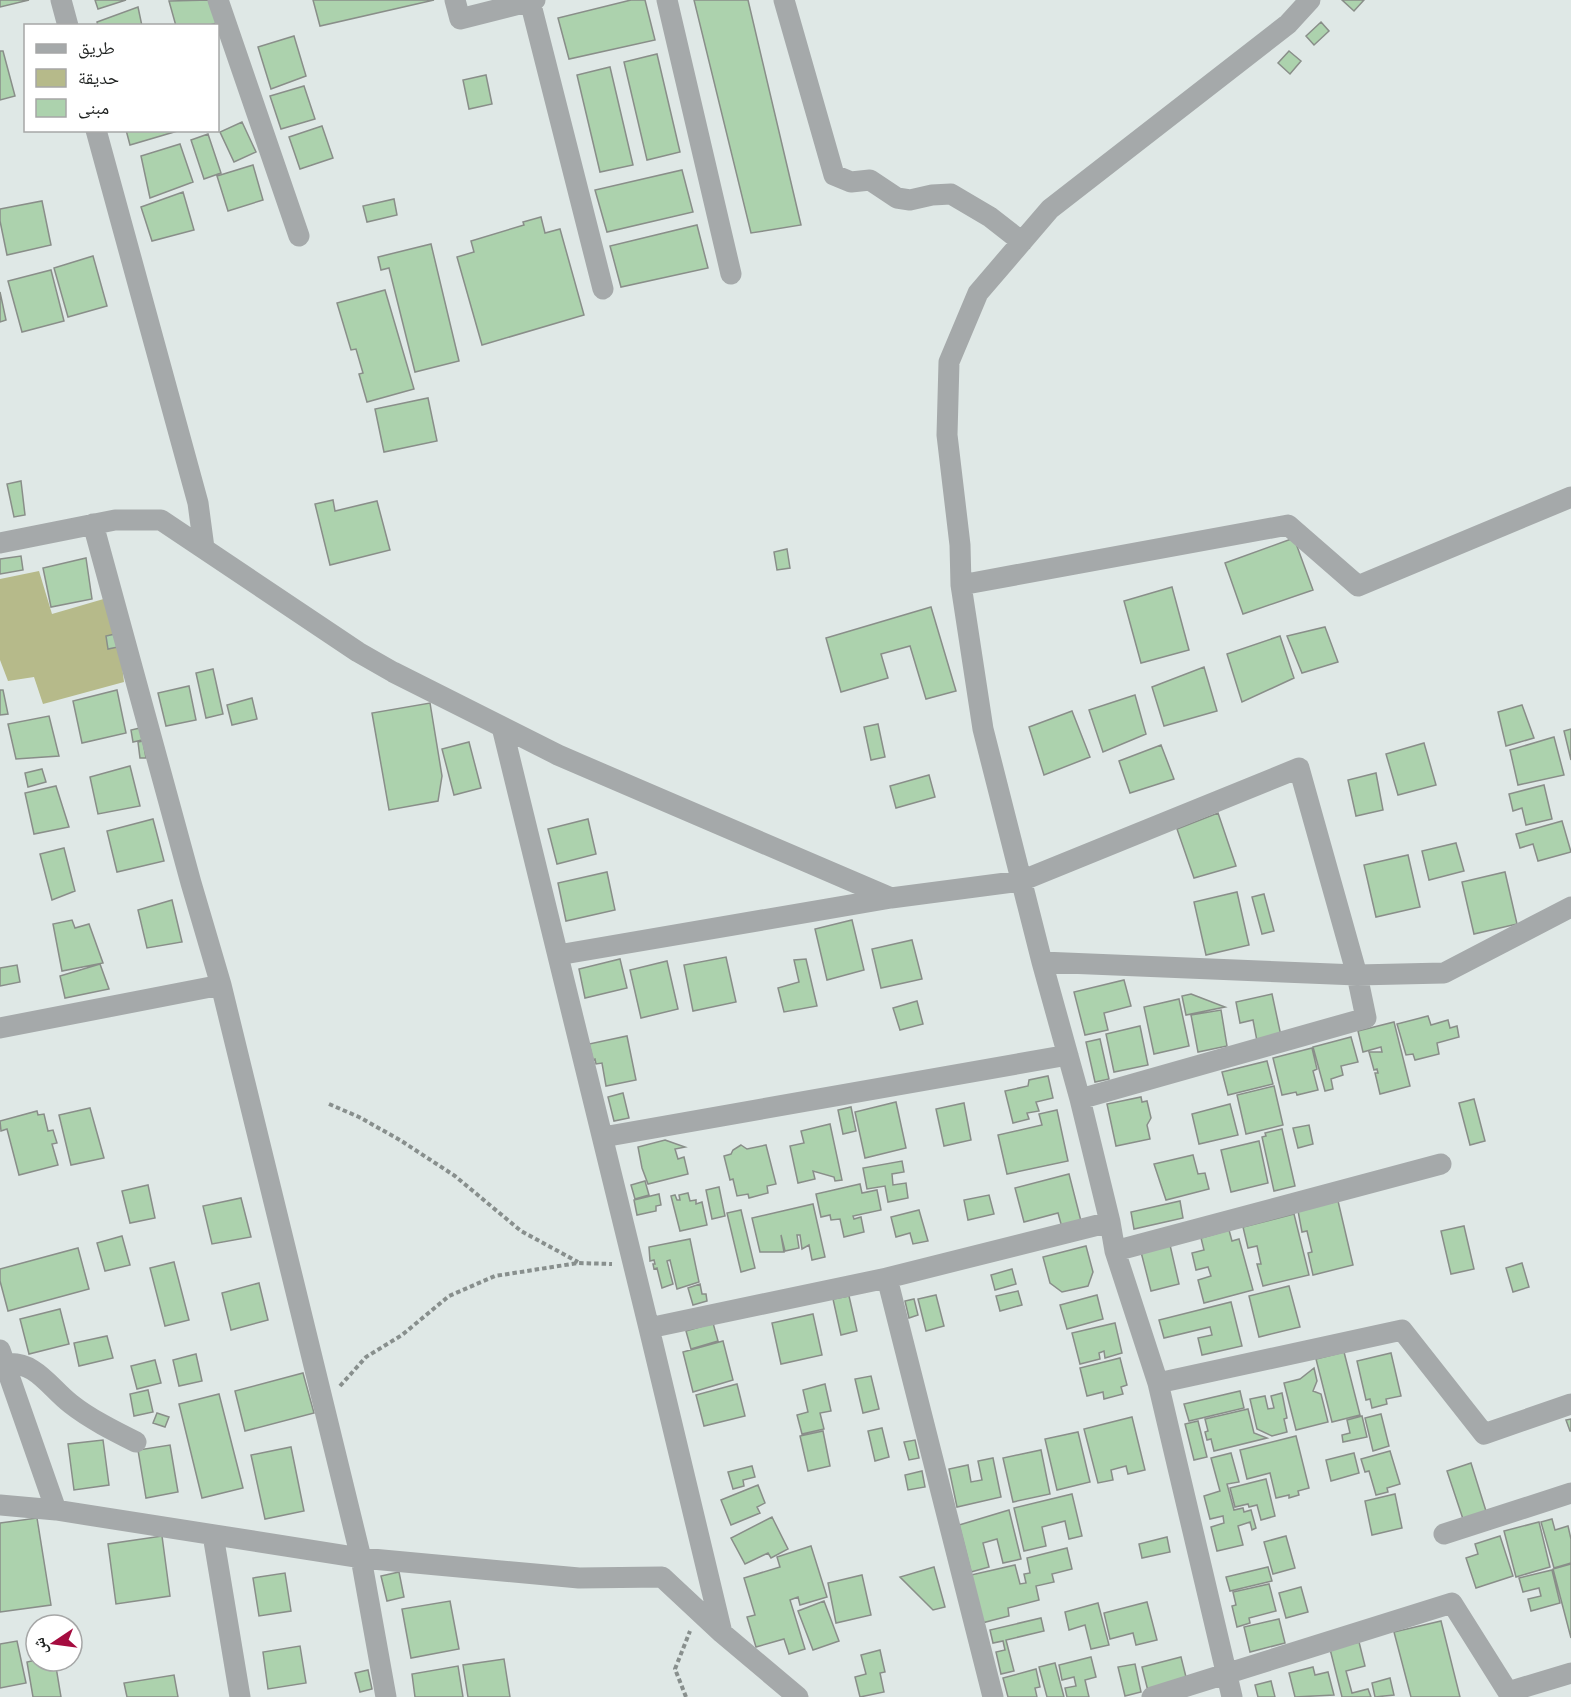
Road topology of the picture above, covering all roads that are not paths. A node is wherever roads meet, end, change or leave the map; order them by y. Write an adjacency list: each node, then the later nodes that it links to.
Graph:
1 (61, 0): 8 (street)
2 (218, 0): 10 (street)
3 (456, 0): 7 (street)
4 (667, 0): 12 (street)
5 (784, 0): 11 (street)
6 (1310, 0): 11 (street)
7 (533, 1): 13 (street)
8 (67, 24)
9 (97, 132): 17 (street)
10 (299, 236)
11 (1022, 242): 18 (street)
12 (731, 274)
13 (603, 290)
14 (1571, 497): 18 (street)
15 (93, 524): 16 (street); 17 (street); 26 (street)
16 (0, 543)
17 (204, 548): 19 (street)
18 (961, 585): 20 (street)
19 (502, 727): 21 (street); 23 (street)
20 (1021, 881): 21 (street); 24 (street); 25 (street)
21 (891, 898): 23 (street)
22 (1571, 908): 25 (street)
23 (558, 955): 30 (street)
24 (1042, 962): 25 (street); 28 (street)
25 (1357, 975): 29 (street)
26 (221, 985): 27 (street); 45 (street)
27 (0, 1028)
28 (1068, 1055): 29 (street); 30 (street)
29 (1080, 1099): 32 (street)
30 (603, 1137): 35 (street)
31 (1441, 1164): 33 (street)
32 (1110, 1222): 33 (street); 34 (street)
33 (1114, 1251): 37 (street)
34 (887, 1278): 35 (street); 52 (street)
35 (650, 1328): 46 (street)
36 (3, 1357): 39 (street); 42 (street)
37 (1158, 1383): 38 (street); 48 (street)
38 (1571, 1404)
39 (136, 1442)
40 (1571, 1493): 43 (street)
41 (0, 1505): 42 (street)
42 (56, 1510): 44 (street)
43 (1444, 1534)
44 (213, 1535): 45 (street); 49 (street)
45 (361, 1558): 46 (street); 50 (street)
46 (722, 1634): 51 (street)
47 (1571, 1673): 48 (street)
48 (1226, 1674): 53 (street); 54 (street)
49 (240, 1697)
50 (386, 1697)
51 (798, 1697)
52 (993, 1697)
53 (1152, 1697)
54 (1232, 1697)

